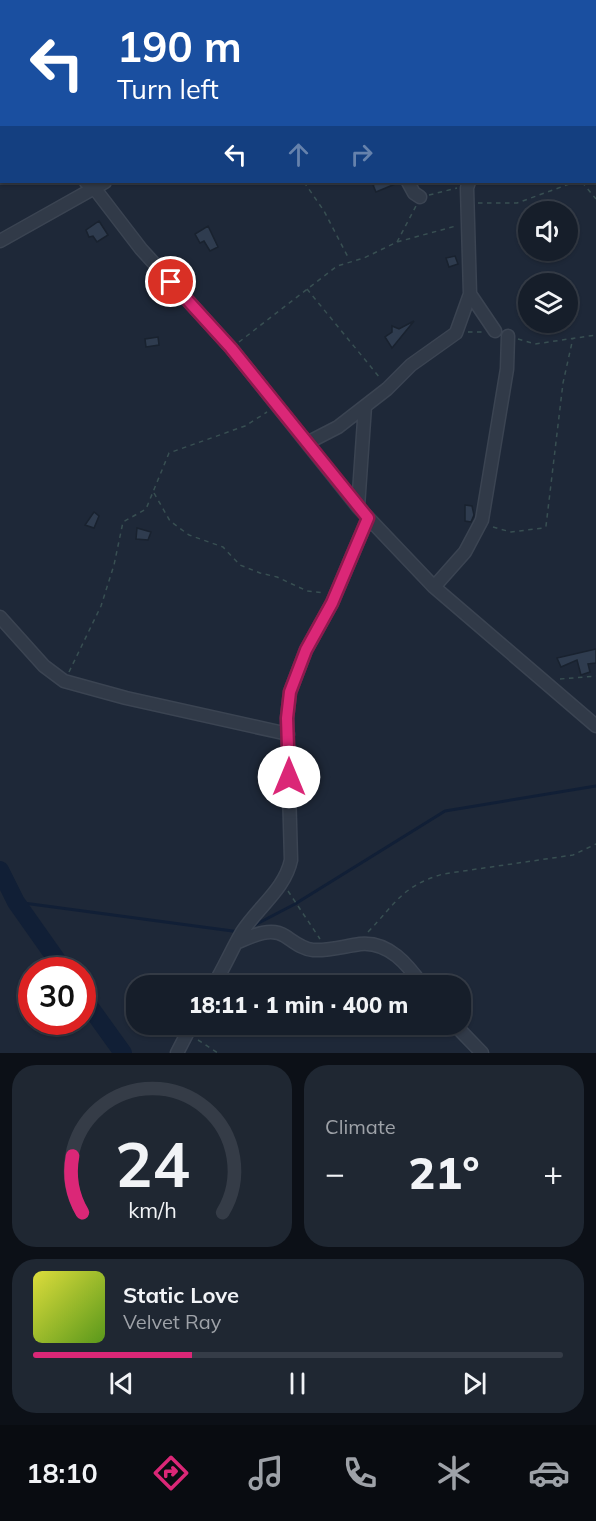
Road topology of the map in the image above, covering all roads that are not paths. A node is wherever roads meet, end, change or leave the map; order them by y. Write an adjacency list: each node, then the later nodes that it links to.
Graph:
1 (409, 183): 4 (street)
2 (469, 183): 6 (street)
3 (95, 184): 5 (street); 10 (street)
4 (420, 197)
5 (0, 241)
6 (470, 294): 7 (street); 9 (street)
7 (495, 331)
8 (508, 336): 13 (street)
9 (365, 406): 10 (street); 11 (street)
10 (307, 443): 11 (street)
11 (358, 507): 12 (street)
12 (368, 518): 13 (street); 16 (street)
13 (434, 587): 15 (street)
14 (0, 617): 16 (street)
15 (596, 726)
16 (288, 734): 17 (street)
17 (236, 943): 18 (street); 19 (street)
18 (219, 975)
19 (413, 975)
20 (186, 1035): 22 (street)
21 (465, 1035): 23 (street)
22 (177, 1053)
23 (482, 1053)

